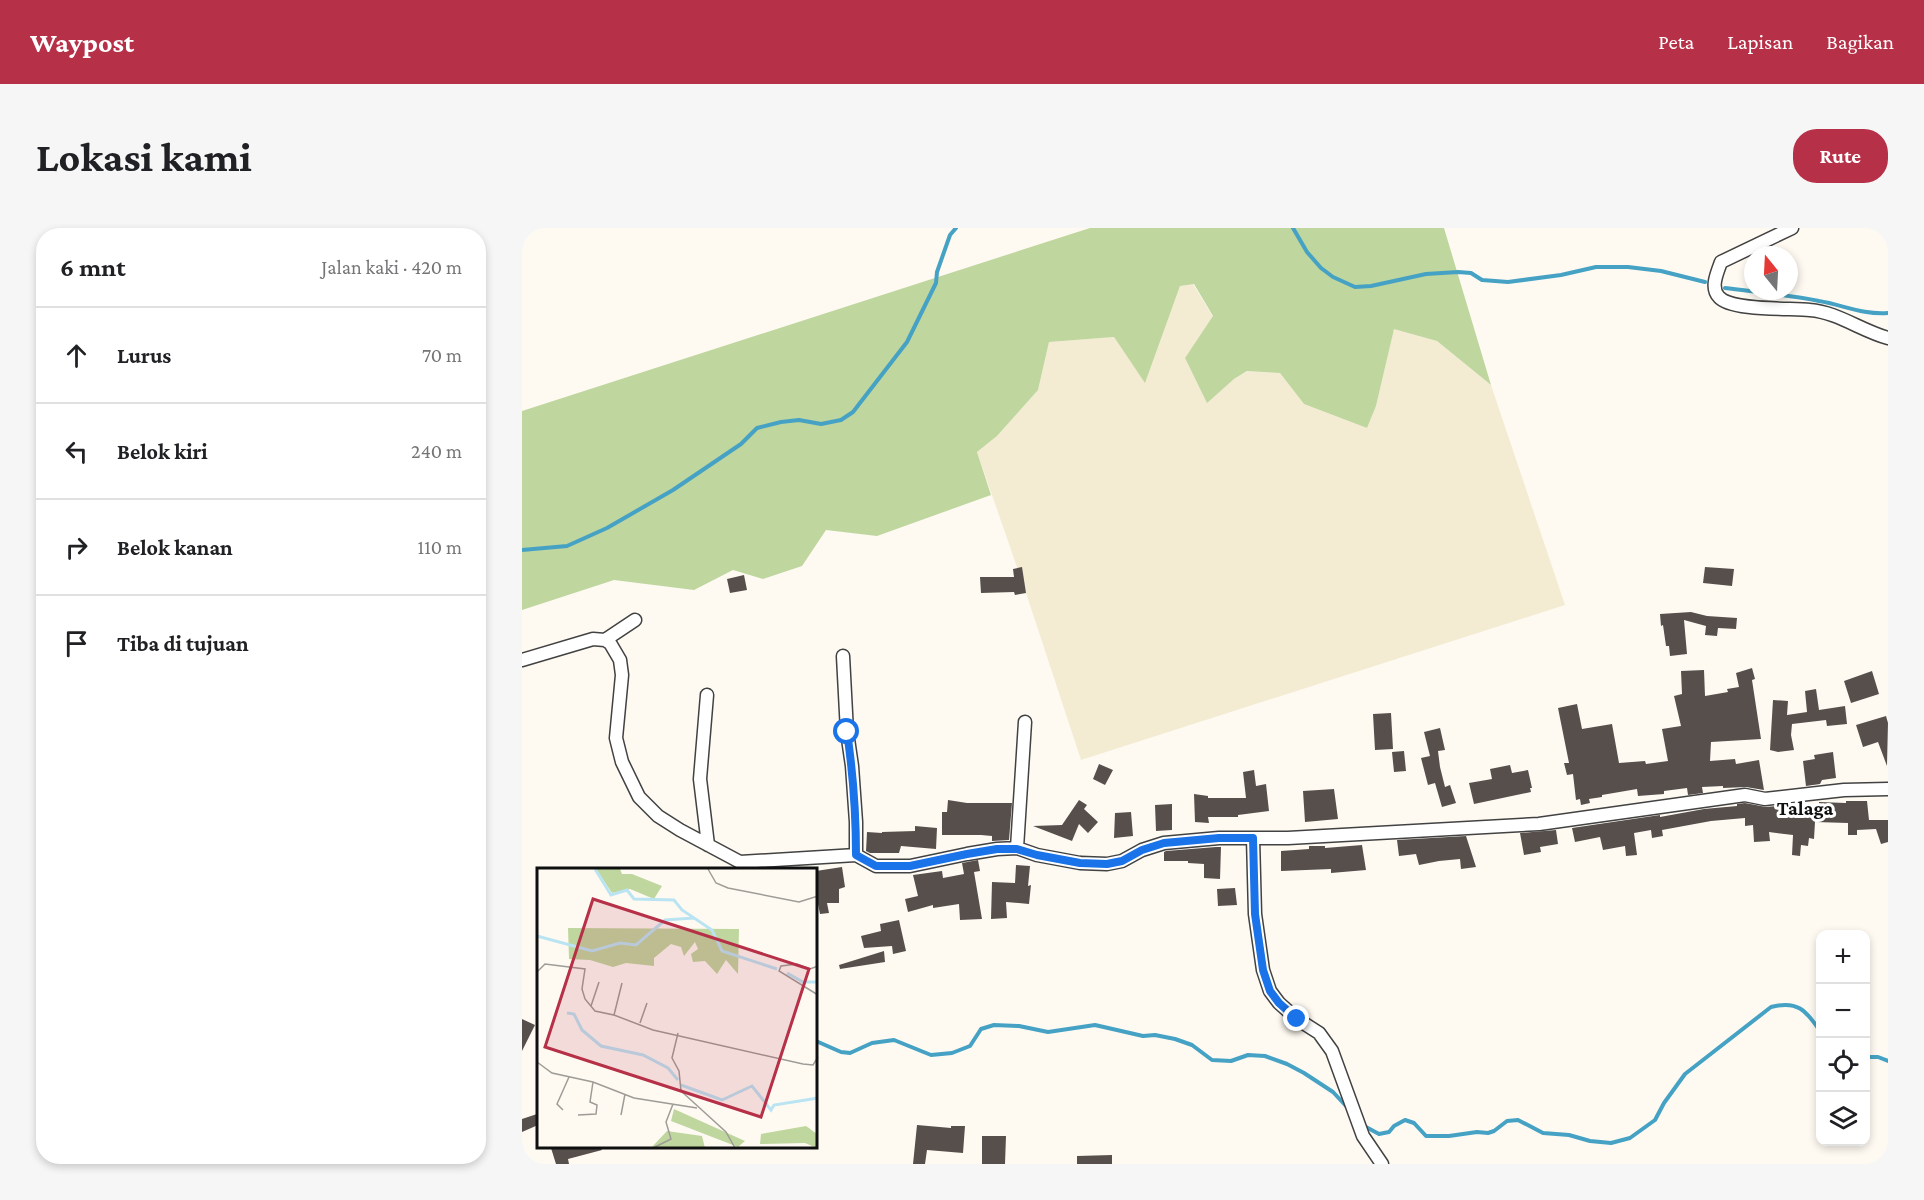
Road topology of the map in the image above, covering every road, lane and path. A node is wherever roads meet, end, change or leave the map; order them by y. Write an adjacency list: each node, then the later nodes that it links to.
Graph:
1 (1792, 228): 2 (street)
2 (1888, 338)
3 (635, 620): 4 (street)
4 (605, 640): 6 (street); 11 (street)
5 (843, 656): 13 (street)
6 (522, 660)
7 (706, 695): 11 (street)
8 (1025, 722): 12 (street)
9 (1888, 789): 10 (street)
10 (1253, 838): 12 (street); 14 (street)
11 (708, 845): 13 (street)
12 (1017, 849): 13 (street)
13 (856, 855)
14 (1382, 1164)

